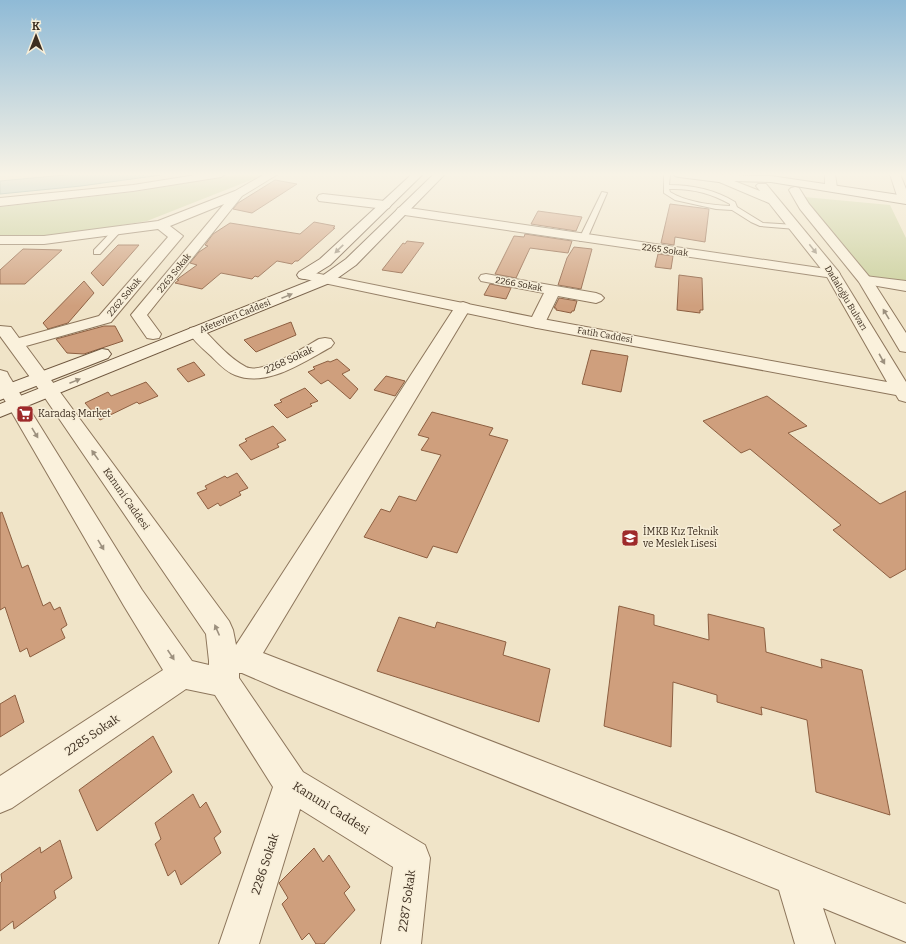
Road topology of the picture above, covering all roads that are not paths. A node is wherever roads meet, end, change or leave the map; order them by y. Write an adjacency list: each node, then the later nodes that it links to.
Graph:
1 (178, 218): 10 (street)
2 (218, 218): 25 (street, 2263 Sokak)
3 (371, 218): 17 (street, Afetevleri Caddesi, one-way to 17)
4 (395, 218): 19 (street, Afetevleri Caddesi)
5 (448, 218): 13 (street, 2265 Sokak)
6 (593, 218): 13 (lane)
7 (750, 218): 11 (lane)
8 (789, 218): 11 (street, Dadaloğlu Bulvarı)
9 (814, 218): 20 (street)
10 (161, 225): 12 (street); 26 (street, 2262 Sokak)
11 (796, 227): 16 (street, Dadaloğlu Bulvarı, one-way to 16)
12 (118, 230): 14 (street); 15 (lane)
13 (583, 239): 16 (street, 2265 Sokak)
14 (0, 240)
15 (96, 252)
16 (833, 274): 34 (street, Dadaloğlu Bulvarı, one-way to 34)
17 (305, 275): 19 (street, Fatih Caddesi); 29 (street, Afetevleri Caddesi)
18 (486, 278): 22 (street, 2266 Sokak)
19 (327, 279): 24 (street, Fatih Caddesi); 28 (street, Afetevleri Caddesi, one-way to 19)
20 (865, 280): 21 (street); 32 (street, one-way to 20)
21 (906, 286)
22 (553, 290): 23 (street, 2266 Sokak); 27 (street, 2266 Sokak)
23 (596, 298)
24 (463, 307): 27 (street, Fatih Caddesi); 36 (street)
25 (139, 315): 26 (street); 29 (street)
26 (105, 319): 30 (street, 2262 Sokak)
27 (537, 323): 34 (street, Fatih Caddesi)
28 (196, 332): 31 (street, 2268 Sokak); 33 (street, Afetevleri Caddesi, one-way to 28)
29 (153, 334): 33 (street, Afetevleri Caddesi)
30 (8, 338): 33 (street, Kanuni Caddesi)
31 (325, 343)
32 (906, 348)
33 (45, 385): 35 (street, Afetevleri Caddesi); 36 (street, Kanuni Caddesi, one-way to 33)
34 (905, 392)
35 (5, 395): 37 (street, one-way to 37)
36 (231, 667): 37 (street); 38 (street, Kanuni Caddesi); 41 (street)
37 (183, 674): 39 (street, 2285 Sokak)
38 (290, 784): 40 (street, Kanuni Caddesi); 43 (street, 2286 Sokak)
39 (0, 796)
40 (412, 858): 44 (street, 2287 Sokak)
41 (794, 878): 42 (street); 45 (street)
42 (906, 923)
43 (240, 944)
44 (401, 944)
45 (815, 944)

